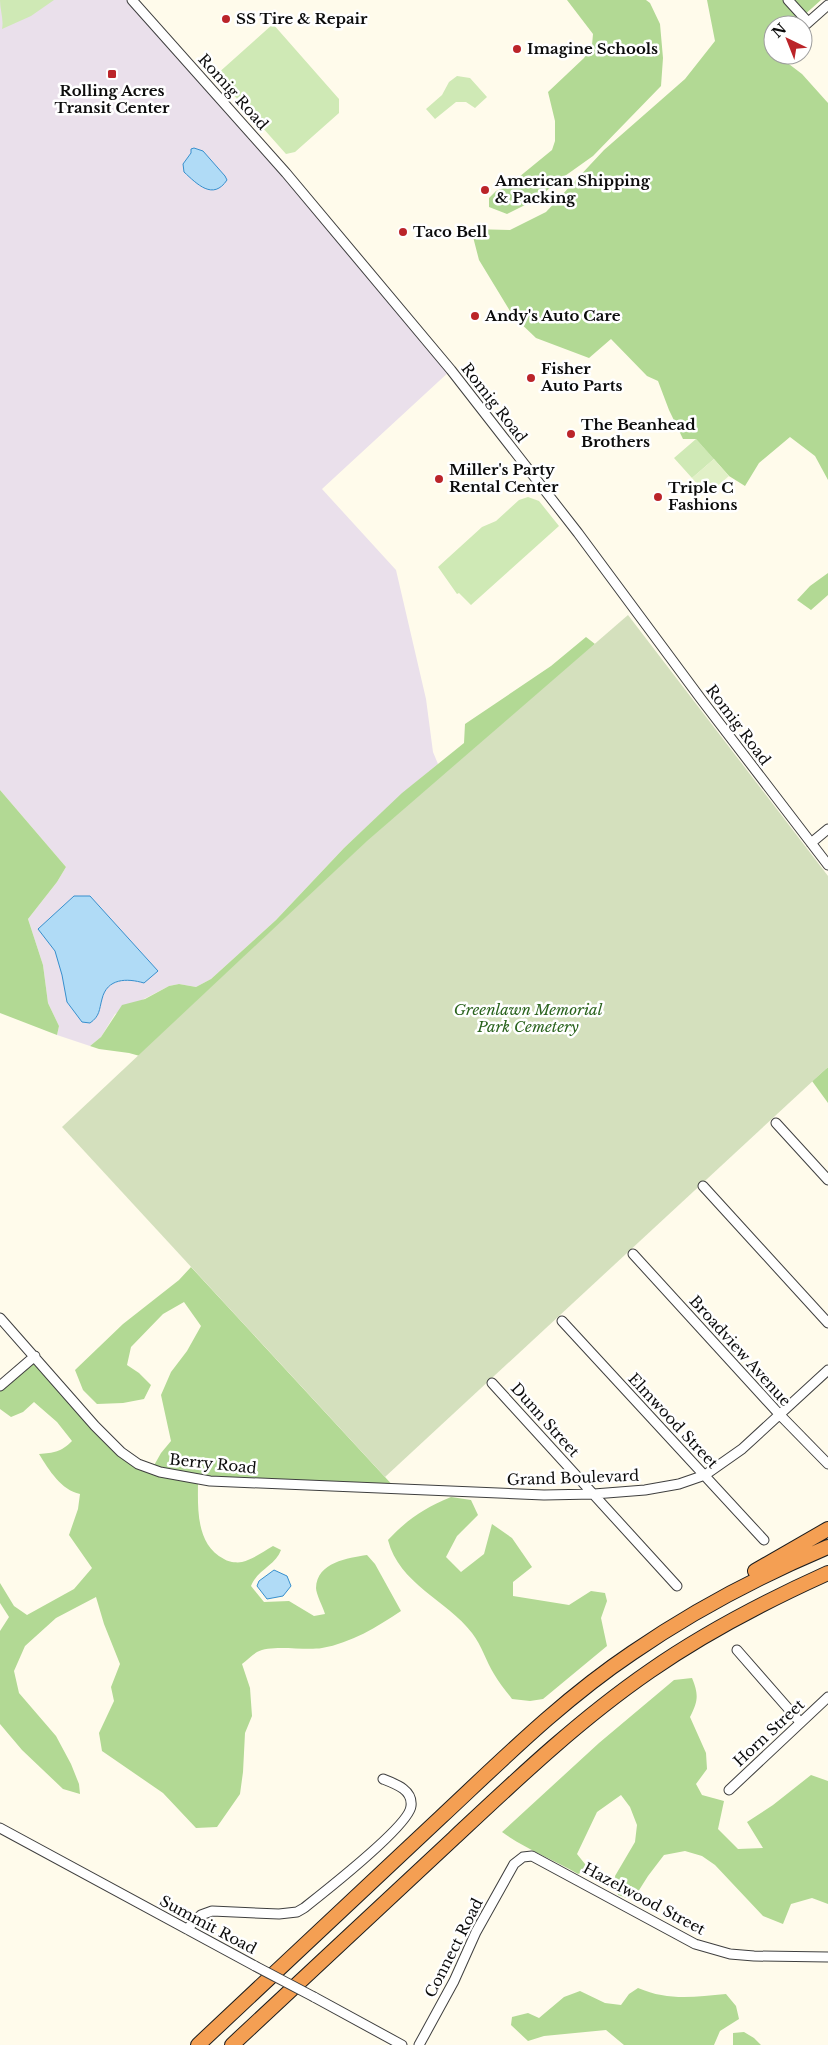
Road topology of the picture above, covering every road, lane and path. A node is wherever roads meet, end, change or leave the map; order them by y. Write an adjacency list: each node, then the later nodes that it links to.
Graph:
1 (132, 0): 7 (street, Romig Road)
2 (788, 0): 4 (street)
3 (828, 4): 5 (street)
4 (799, 15)
5 (813, 18)
6 (828, 829): 7 (street)
7 (811, 843): 8 (street, Romig Road)
8 (828, 865)
9 (776, 1123): 10 (street)
10 (828, 1180)
11 (703, 1186): 15 (street)
12 (633, 1254): 20 (street, Broadview Avenue)
13 (0, 1318): 16 (street, Berry Road)
14 (562, 1321): 22 (street, Elmwood Street)
15 (828, 1324)
16 (35, 1356): 19 (street); 23 (street, Berry Road)
17 (828, 1370): 20 (street, Grand Boulevard)
18 (492, 1383): 24 (street, Dunn Street)
19 (0, 1386)
20 (780, 1414): 21 (street, Broadview Avenue); 22 (street, Grand Boulevard)
21 (828, 1464)
22 (705, 1475): 24 (street, Grand Boulevard); 26 (street, Elmwood Street)
23 (397, 1490): 24 (street, Grand Boulevard)
24 (594, 1494): 30 (street, Dunn Street)
25 (828, 1529): 32 (highway)
26 (764, 1540)
27 (828, 1547): 32 (highway)
28 (828, 1573): 31 (highway)
29 (828, 1581): 31 (highway)
30 (677, 1586)
31 (788, 1591): 43 (highway)
32 (684, 1619): 42 (highway)
33 (737, 1650): 35 (street)
34 (828, 1697): 35 (street, Horn Street)
35 (800, 1722): 37 (street, Horn Street)
36 (384, 1780): 40 (street)
37 (729, 1790)
38 (0, 1828): 40 (street, Summit Road)
39 (514, 1864): 41 (street, Hazelwood Street); 45 (street, Connect Road)
40 (187, 1929): 44 (street, Summit Road, bridge)
41 (828, 1957)
42 (198, 2045)
43 (232, 2045)
44 (402, 2045)
45 (419, 2045)

